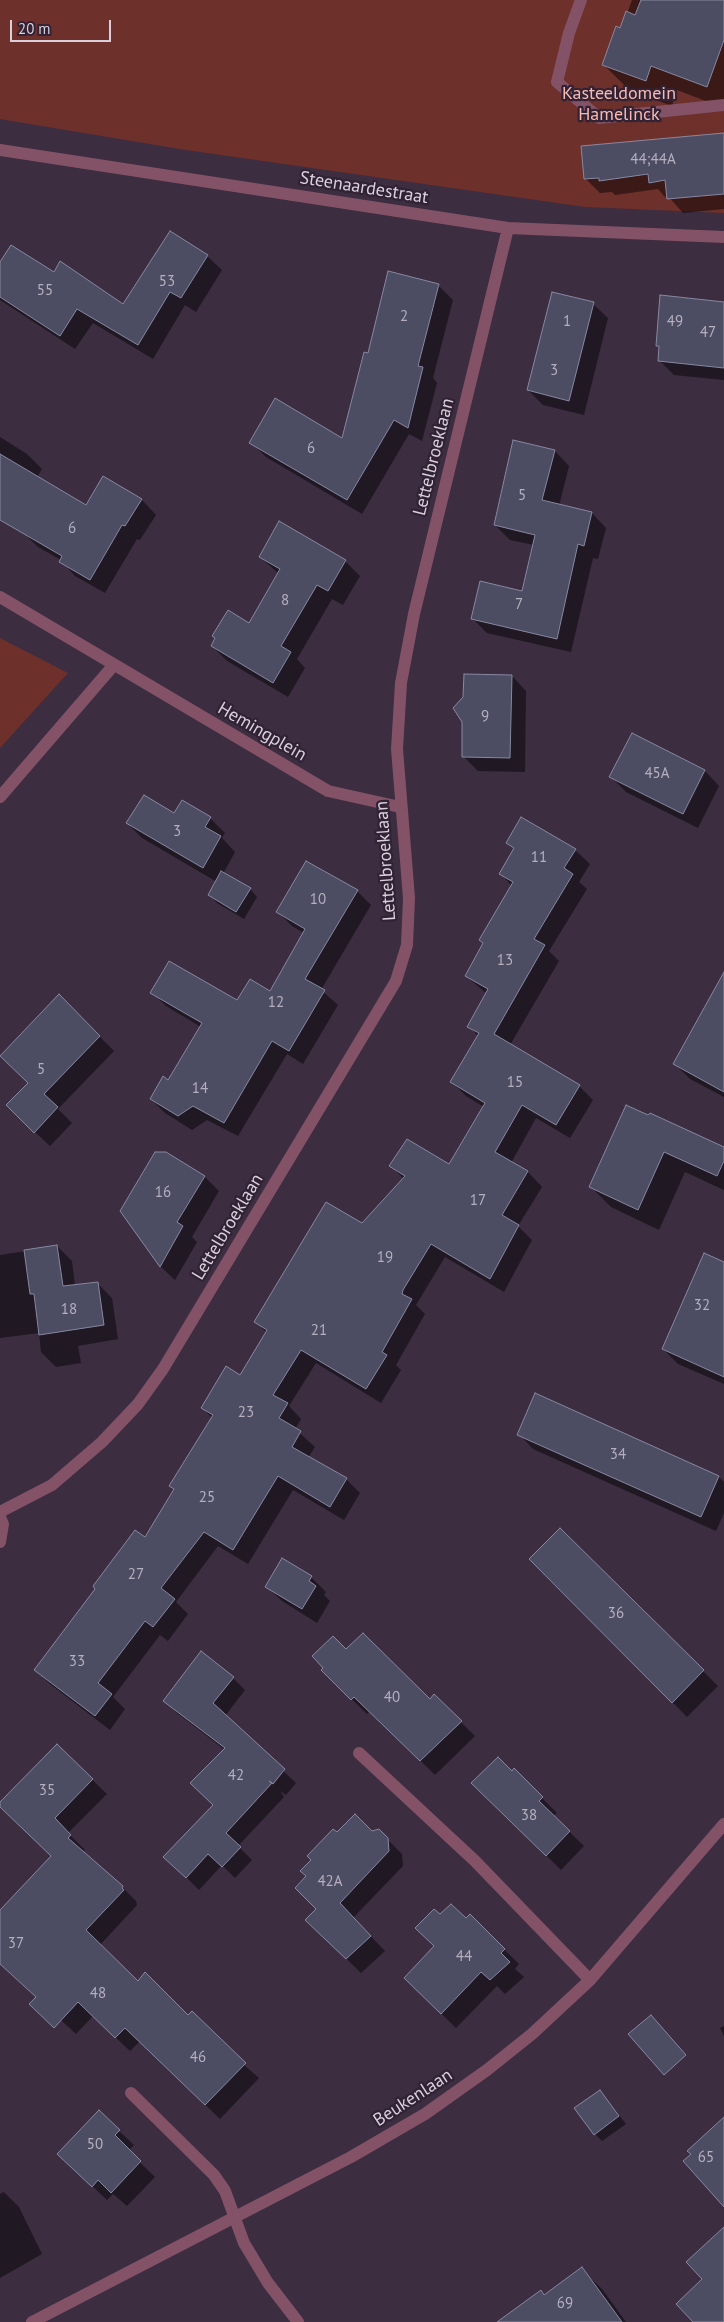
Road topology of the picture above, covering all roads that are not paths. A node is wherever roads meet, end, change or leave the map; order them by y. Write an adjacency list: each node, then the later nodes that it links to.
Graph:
1 (581, 0): 2 (street)
2 (724, 105)
3 (0, 150): 4 (street, Steenaardestraat)
4 (508, 228): 5 (street, Steenaardestraat); 9 (street, Lettelbroeklaan)
5 (724, 237)
6 (0, 597): 7 (street, Hemingplein)
7 (113, 666): 8 (street); 9 (street, Hemingplein)
8 (0, 797)
9 (400, 807): 10 (street, Lettelbroeklaan)
10 (0, 1512)
11 (0, 1517): 12 (street)
12 (0, 1542)
13 (359, 1753): 15 (street)
14 (724, 1824): 15 (street, Beukenlaan)
15 (590, 1980): 17 (street, Beukenlaan)
16 (131, 2093): 17 (street)
17 (234, 2217): 18 (street, Beukenlaan); 19 (street)
18 (32, 2322)
19 (298, 2322)

